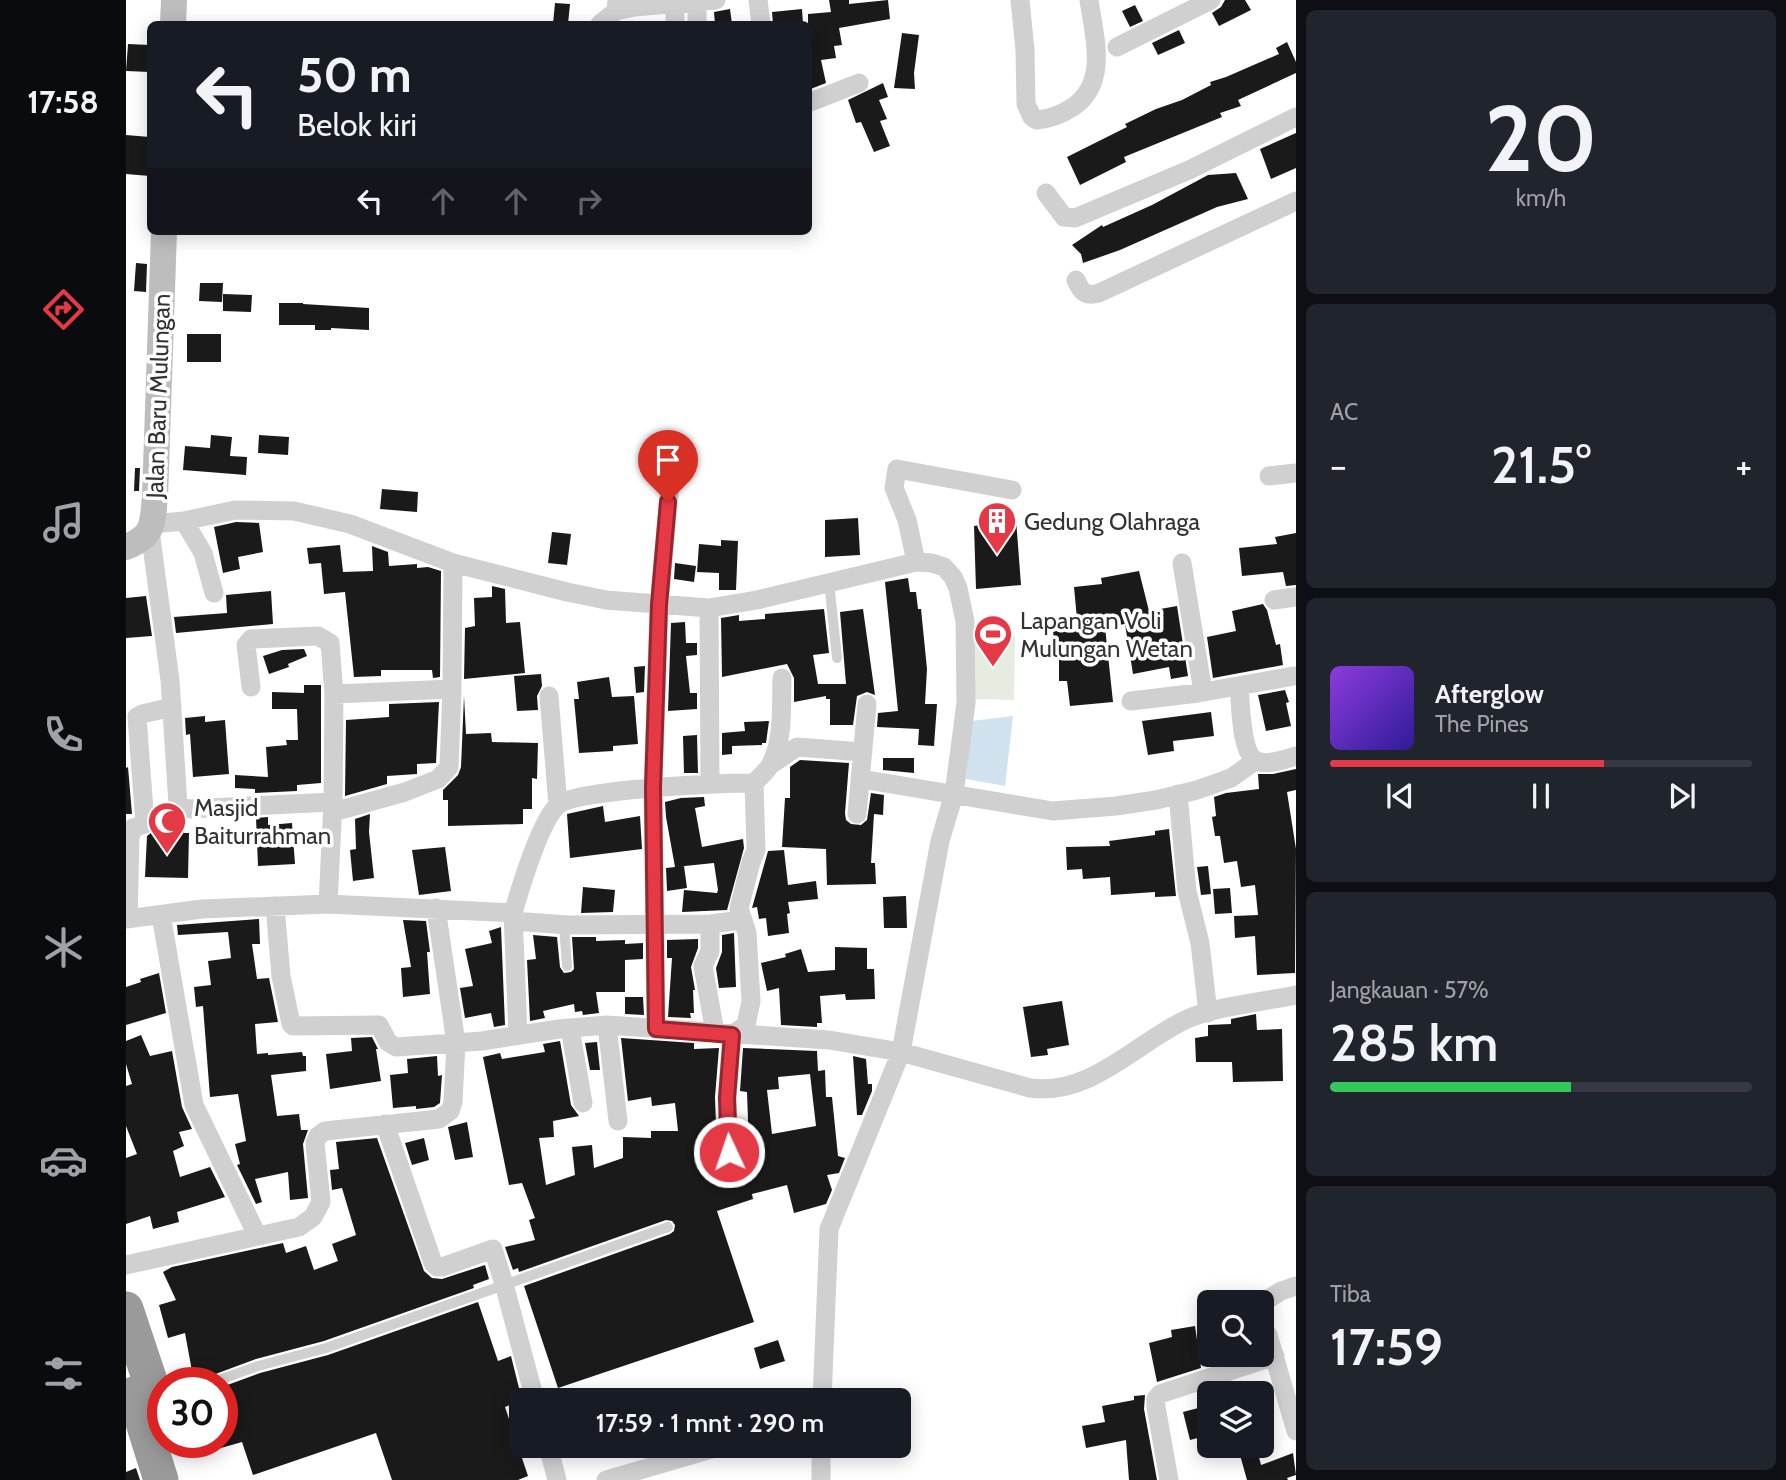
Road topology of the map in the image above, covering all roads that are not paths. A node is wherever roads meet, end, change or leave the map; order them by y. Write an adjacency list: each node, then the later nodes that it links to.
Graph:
1 (174, 0): 10 (main road)
2 (716, 0): 7 (street)
3 (758, 0): 14 (street)
4 (1020, 0): 5 (street)
5 (1090, 0)
6 (1211, 0): 15 (street)
7 (697, 1): 8 (street); 13 (street)
8 (675, 3): 9 (street); 12 (street)
9 (617, 6): 11 (street)
10 (173, 21)
11 (603, 21)
12 (675, 21)
13 (698, 21)
14 (761, 21)
15 (1117, 47)
16 (859, 83): 17 (street)
17 (812, 101)
18 (1296, 117): 19 (street)
19 (1046, 192)
20 (1296, 201): 22 (street)
21 (164, 235): 28 (main road, Jalan Baru Mulungan)
22 (1076, 280)
23 (673, 451): 37 (street)
24 (1296, 473): 25 (street)
25 (1269, 476)
26 (1012, 490): 30 (street)
27 (184, 521): 28 (street); 31 (street); 34 (street)
28 (151, 527): 29 (main road, Jalan Baru Mulungan); 50 (street)
29 (126, 547)
30 (916, 562): 33 (street); 59 (street)
31 (453, 563): 37 (street); 44 (street)
32 (1182, 563): 45 (street)
33 (829, 581): 38 (street); 39 (lane)
34 (214, 593)
35 (1296, 597): 36 (street)
36 (1274, 600)
37 (659, 605): 38 (street); 58 (street)
38 (709, 608): 56 (street)
39 (837, 658)
40 (1294, 676): 42 (street)
41 (782, 678): 54 (street)
42 (1239, 686): 45 (street); 53 (street)
43 (251, 687): 46 (street)
44 (452, 690): 46 (street); 62 (street)
45 (1203, 692): 48 (street)
46 (334, 694): 62 (street)
47 (549, 696): 61 (street)
48 (1131, 701)
49 (867, 704): 51 (street)
50 (172, 707): 62 (street); 69 (street)
51 (863, 752): 54 (street); 55 (street)
52 (1296, 757): 53 (street)
53 (1255, 761): 60 (street)
54 (772, 764): 57 (street)
55 (861, 779): 59 (street); 63 (street)
56 (710, 783): 57 (street); 58 (street)
57 (754, 783): 70 (street)
58 (653, 788): 61 (street); 71 (street)
59 (954, 794): 60 (street); 83 (street)
60 (1178, 794): 76 (street)
61 (558, 805): 68 (street)
62 (333, 807): 64 (street)
63 (858, 814)
64 (328, 904): 65 (street); 66 (street)
65 (275, 906): 67 (street); 82 (street)
66 (436, 908): 68 (street); 82 (street)
67 (161, 915): 69 (street); 89 (street)
68 (513, 917): 73 (street); 81 (street)
69 (127, 919)
70 (742, 920): 72 (street); 80 (street)
71 (653, 924): 72 (street); 73 (street); 79 (street)
72 (709, 924): 80 (street)
73 (564, 925): 74 (lane)
74 (566, 966)
75 (1296, 995): 76 (street)
76 (1208, 1013): 83 (street)
77 (607, 1025): 78 (street); 79 (street); 85 (street)
78 (570, 1028): 81 (street); 84 (street)
79 (656, 1029): 80 (street)
80 (723, 1034): 83 (street); 87 (street)
81 (517, 1035): 82 (street)
82 (456, 1043): 86 (street)
83 (901, 1052): 101 (street)
84 (583, 1102)
85 (618, 1121)
86 (385, 1124): 89 (street); 91 (street)
87 (729, 1152)
88 (668, 1227): 91 (lane)
89 (257, 1235): 90 (street)
90 (126, 1265)
91 (504, 1284): 98 (lane); 100 (street)
92 (1296, 1286): 93 (street)
93 (1274, 1295)
94 (126, 1309): 99 (highway)
95 (1274, 1353): 96 (street)
96 (1275, 1356): 103 (street); 112 (street)
97 (126, 1371): 102 (highway)
98 (238, 1373)
99 (147, 1382)
100 (533, 1388)
101 (822, 1388)
102 (147, 1408)
103 (1296, 1431)
104 (173, 1458): 108 (highway)
105 (551, 1458): 109 (street)
106 (681, 1458): 110 (street)
107 (821, 1458): 111 (street)
108 (183, 1480)
109 (557, 1480)
110 (606, 1480)
111 (821, 1480)
112 (1169, 1480)

